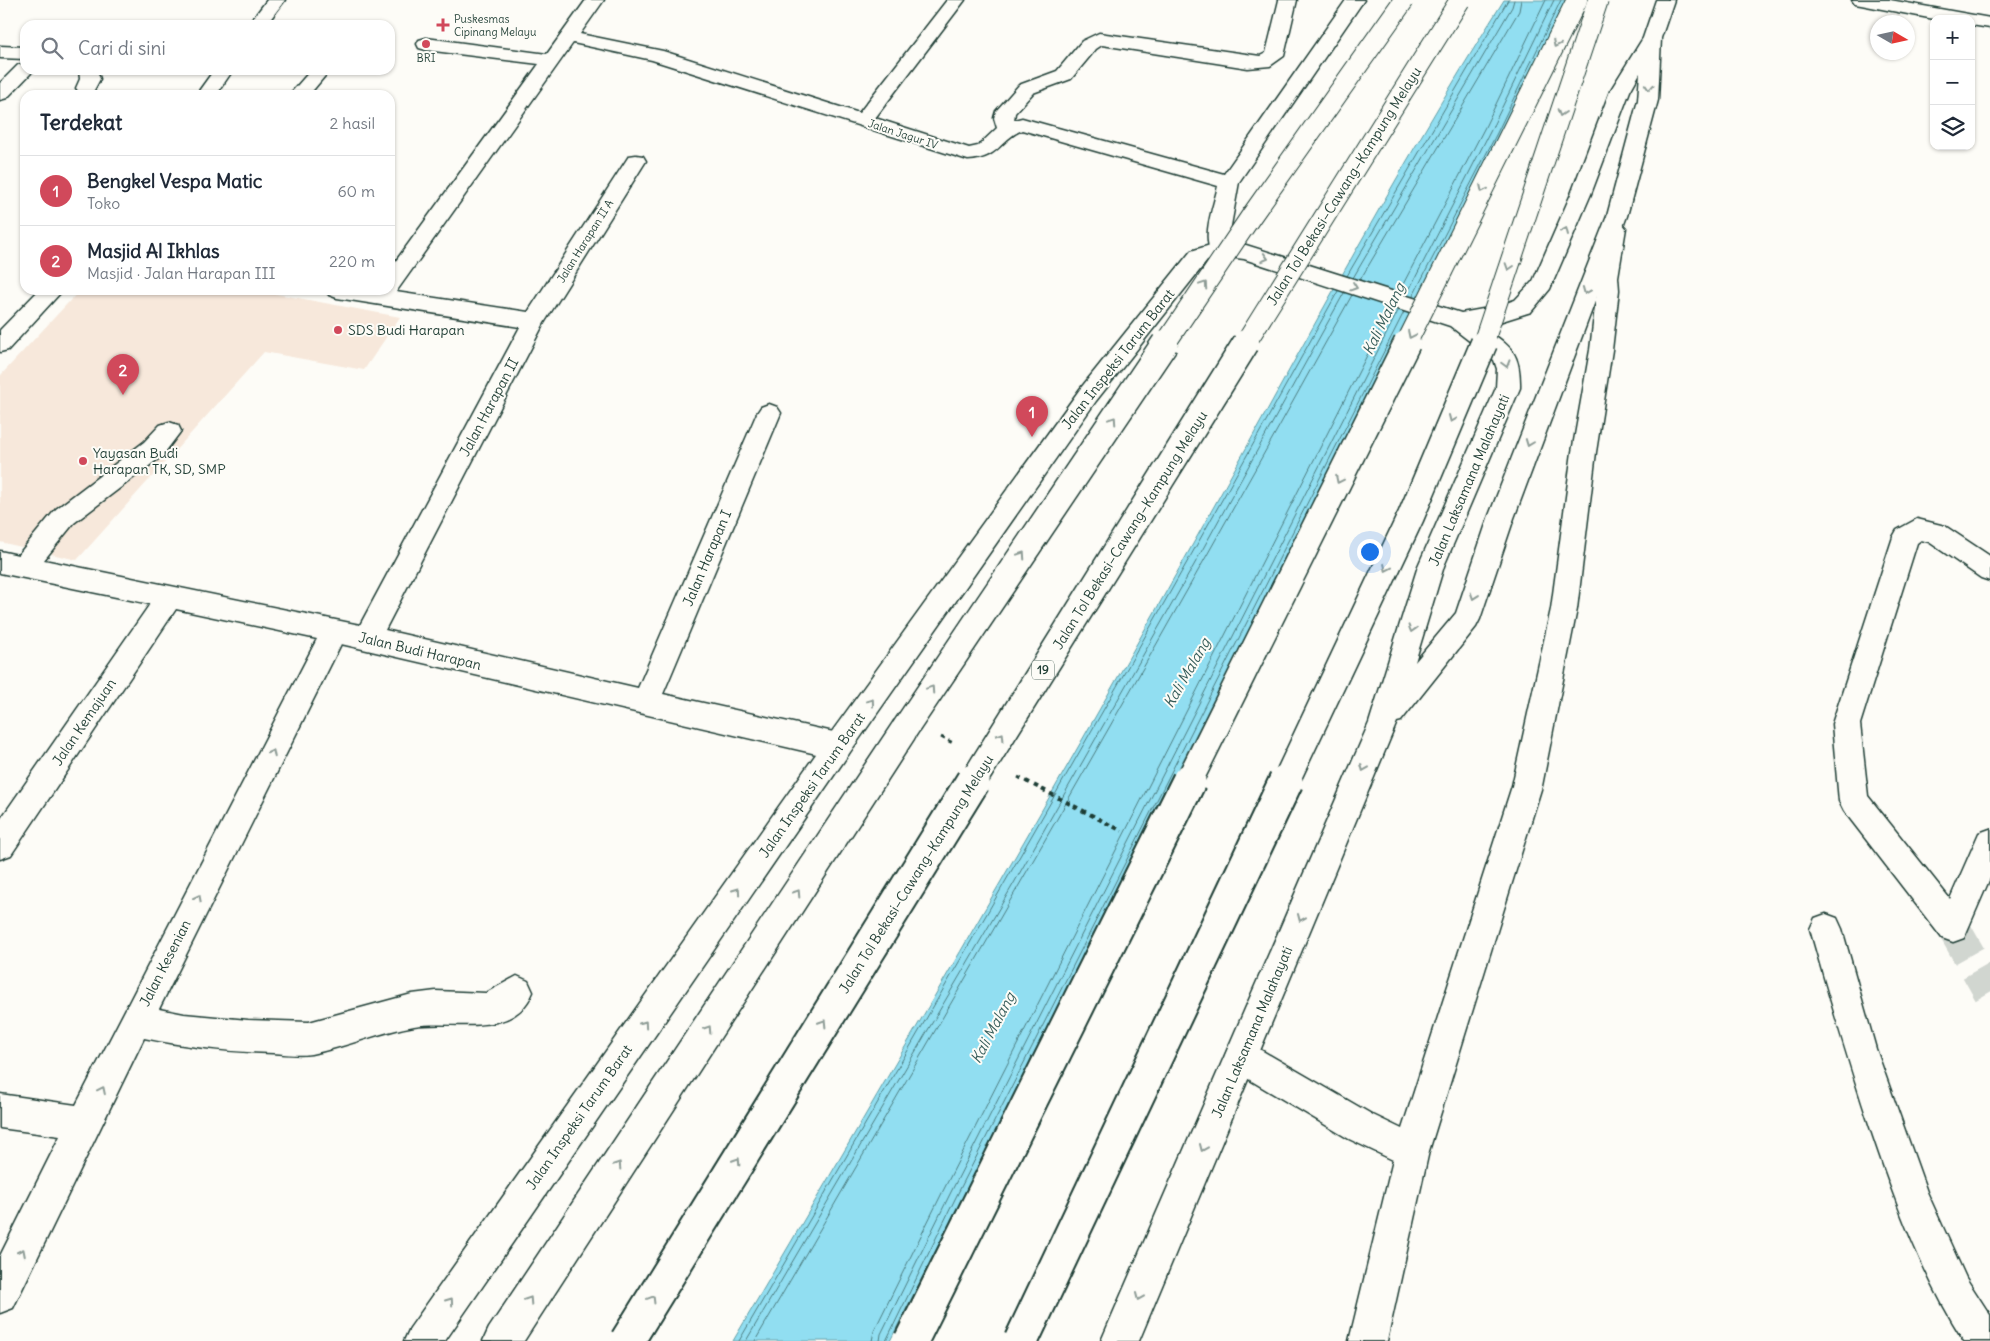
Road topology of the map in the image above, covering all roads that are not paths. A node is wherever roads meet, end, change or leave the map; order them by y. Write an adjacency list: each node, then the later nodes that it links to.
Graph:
1 (276, 0): 13 (main road)
2 (595, 0): 16 (main road)
3 (956, 0): 30 (main road)
4 (1288, 0): 22 (main road)
5 (1355, 0): 23 (main road)
6 (1404, 0): 63 (main road, one-way to 6, bridge)
7 (1460, 0): 64 (main road, Jalan Tol Bekasi–Cawang–Kampung Melayu / 19, one-way to 7, bridge)
8 (1577, 0): 65 (main road, one-way to 65, bridge)
9 (1598, 0): 66 (main road, one-way to 66, bridge)
10 (1665, 0): 17 (main road, Jalan Laksamana Malahayati)
11 (1861, 0): 12 (main road)
12 (1941, 15)
13 (262, 20)
14 (1975, 21): 15 (main road)
15 (1990, 23)
16 (569, 37): 21 (main road); 30 (main road, Jalan Jagur IV)
17 (1652, 38): 34 (main road, Jalan Laksamana Malahayati, one-way to 34); 39 (main road, Jalan Laksamana Malahayati, one-way to 17)
18 (426, 44): 21 (main road)
19 (0, 52): 20 (main road)
20 (20, 54)
21 (552, 60): 36 (main road)
22 (1263, 62): 23 (main road); 31 (main road)
23 (1303, 73): 33 (main road)
24 (20, 74): 29 (main road)
25 (220, 75): 27 (main road)
26 (317, 75): 28 (main road)
27 (210, 90)
28 (303, 90)
29 (0, 94)
30 (863, 121): 31 (main road, Jalan Jagur IV)
31 (1007, 129): 33 (main road)
32 (636, 161): 40 (main road, Jalan Harapan II A)
33 (1229, 182): 35 (main road)
34 (1617, 216): 50 (main road, Jalan Laksamana Malahayati, one-way to 50); 60 (main road)
35 (1220, 249): 39 (main road, Jalan Inspeksi Tarum Barat, one-way to 39); 51 (main road, Jalan Inspeksi Tarum Barat, one-way to 35)
36 (395, 278)
37 (395, 293): 40 (main road)
38 (47, 295): 41 (main road)
39 (1458, 320): 50 (main road, Jalan Laksamana Malahayati, one-way to 50)
40 (534, 321): 48 (main road, Jalan Harapan II)
41 (0, 344)
42 (769, 413): 49 (main road, Jalan Harapan I)
43 (169, 431): 44 (main road)
44 (12, 564): 46 (main road, Jalan Budi Harapan)
45 (1990, 570): 52 (main road)
46 (168, 599): 47 (main road, Jalan Budi Harapan); 53 (main road, Jalan Kemajuan)
47 (334, 632): 48 (main road, Jalan Budi Harapan); 56 (main road, Jalan Kesenian, one-way to 47)
48 (367, 638): 49 (main road, Jalan Budi Harapan)
49 (646, 702): 51 (main road, Jalan Budi Harapan)
50 (1383, 723): 57 (main road, Jalan Laksamana Malahayati, one-way to 57)
51 (838, 746): 62 (main road, Jalan Inspeksi Tarum Barat, one-way to 51)
52 (1990, 843)
53 (0, 845)
54 (1826, 929): 69 (main road)
55 (517, 992): 56 (main road)
56 (136, 1020): 59 (main road, Jalan Kesenian, one-way to 56)
57 (1242, 1056): 60 (main road); 67 (main road, Jalan Laksamana Malahayati, one-way to 67)
58 (0, 1111): 59 (main road)
59 (86, 1123): 61 (main road, Jalan Kesenian, one-way to 59)
60 (1412, 1151): 68 (main road)
61 (0, 1295)
62 (422, 1341)
63 (502, 1341)
64 (627, 1341)
65 (910, 1341)
66 (1020, 1341)
67 (1120, 1341)
68 (1368, 1341)
69 (1985, 1341)

